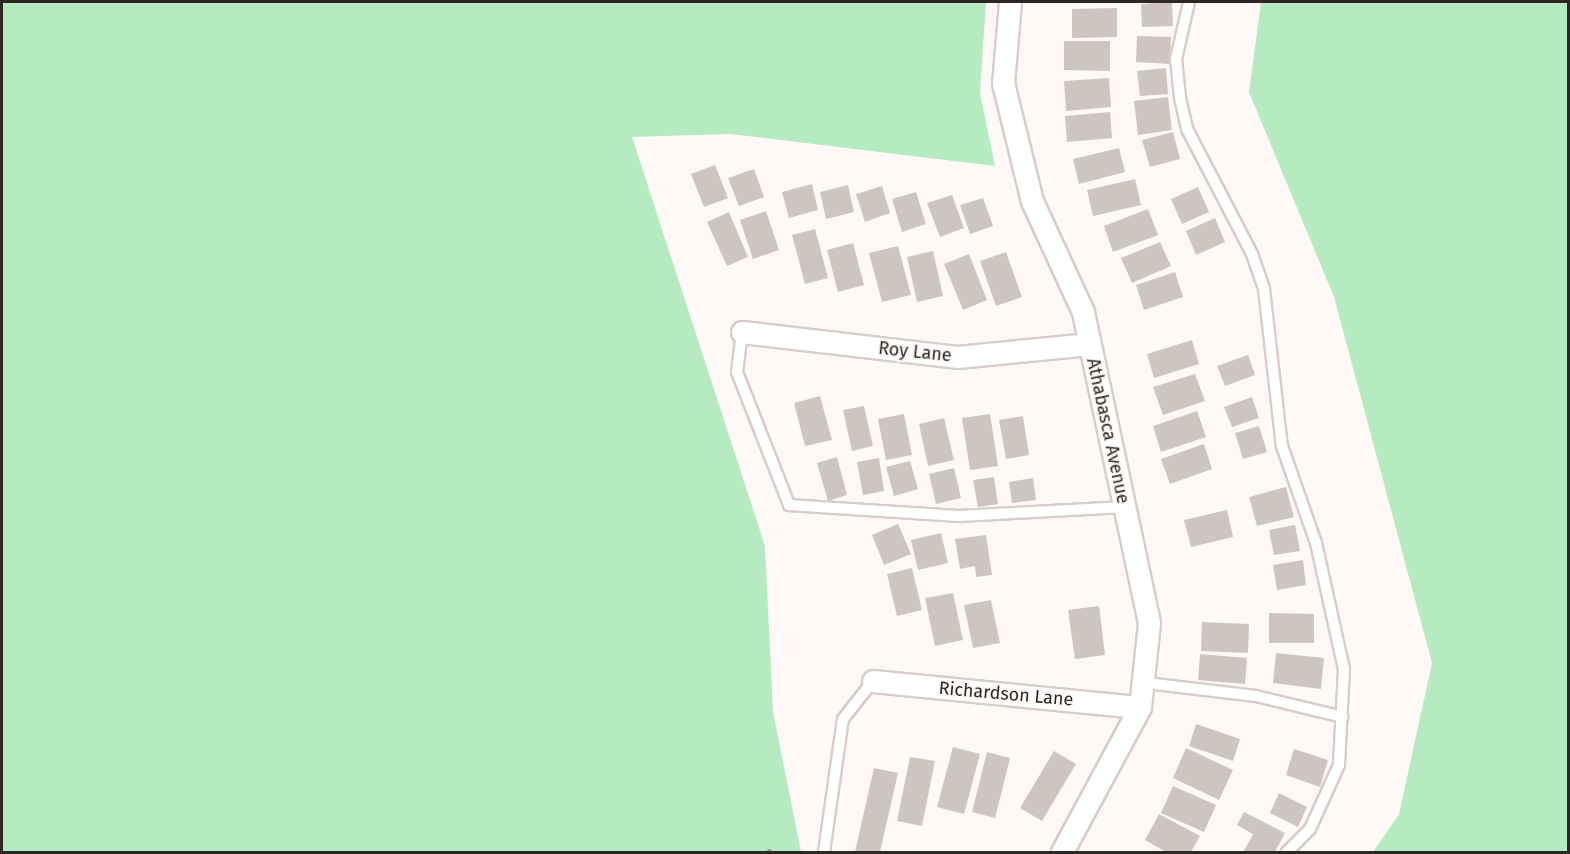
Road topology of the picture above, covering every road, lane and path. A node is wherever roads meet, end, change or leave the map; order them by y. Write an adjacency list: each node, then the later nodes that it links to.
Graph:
1 (1010, 2): 4 (street, Athabasca Avenue)
2 (1189, 2): 9 (lane)
3 (742, 332): 4 (street, Roy Lane); 5 (lane)
4 (1089, 344): 5 (street, Athabasca Avenue)
5 (1125, 507): 7 (street, Athabasca Avenue)
6 (873, 681): 8 (street, Richardson Lane); 10 (lane)
7 (1146, 683): 8 (street, Athabasca Avenue); 9 (lane)
8 (1140, 706): 11 (street, Athabasca Avenue)
9 (1344, 717): 12 (lane)
10 (824, 852)
11 (1062, 852)
12 (1287, 852)

